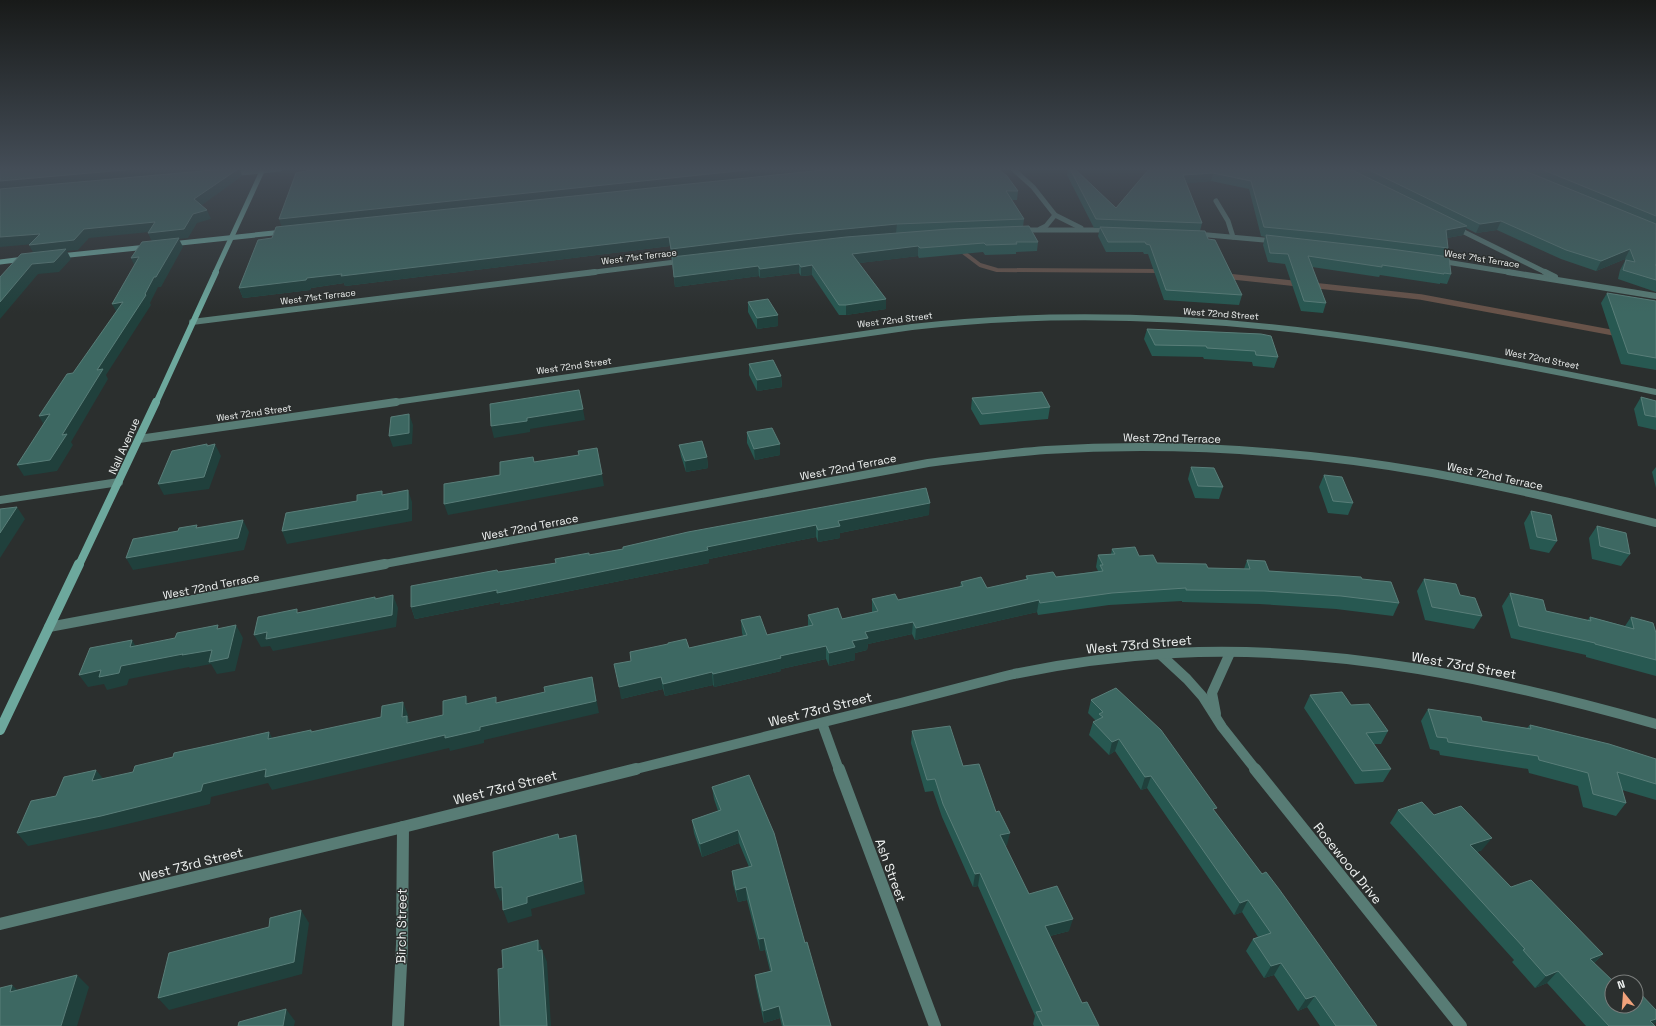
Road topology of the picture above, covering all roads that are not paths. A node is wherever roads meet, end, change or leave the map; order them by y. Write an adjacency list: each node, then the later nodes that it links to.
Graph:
1 (241, 217): 13 (main road, Nall Avenue)
2 (1053, 217): 8 (street)
3 (1059, 217): 6 (street)
4 (1226, 217): 12 (street)
5 (1450, 226): 22 (street)
6 (1085, 229): 8 (street); 9 (street)
7 (1018, 230): 8 (street)
8 (1038, 230)
9 (1118, 230)
10 (289, 232): 13 (main road)
11 (1190, 234): 12 (street)
12 (1233, 237): 14 (street)
13 (231, 238): 15 (main road); 24 (main road, Nall Avenue)
14 (1281, 241)
15 (166, 245)
16 (150, 246): 17 (main road)
17 (55, 256)
18 (32, 259): 21 (main road)
19 (691, 260): 24 (street, West 71st Terrace)
20 (1430, 260): 22 (street, West 71st Terrace)
21 (0, 262)
22 (1563, 281): 23 (street, West 71st Terrace)
23 (1656, 296)
24 (192, 322): 26 (main road, Nall Avenue)
25 (1656, 392): 26 (street, West 72nd Street)
26 (139, 439): 27 (main road, Nall Avenue)
27 (119, 482): 28 (street); 30 (main road, Nall Avenue)
28 (0, 500)
29 (1656, 523): 30 (street, West 72nd Terrace)
30 (49, 627): 36 (main road, Nall Avenue)
31 (1230, 653): 32 (street, West 73rd Street); 33 (street, Rosewood Drive); 35 (street, West 73rd Street)
32 (1161, 655): 33 (street, Rosewood Drive); 34 (street, West 73rd Street)
33 (1216, 715): 41 (street, Rosewood Drive)
34 (822, 723): 37 (street, West 73rd Street); 40 (street, Ash Street)
35 (1656, 724)
36 (0, 730)
37 (403, 827): 38 (street, West 73rd Street); 39 (street, Birch Street)
38 (0, 924)
39 (398, 1026)
40 (935, 1026)
41 (1461, 1026)

